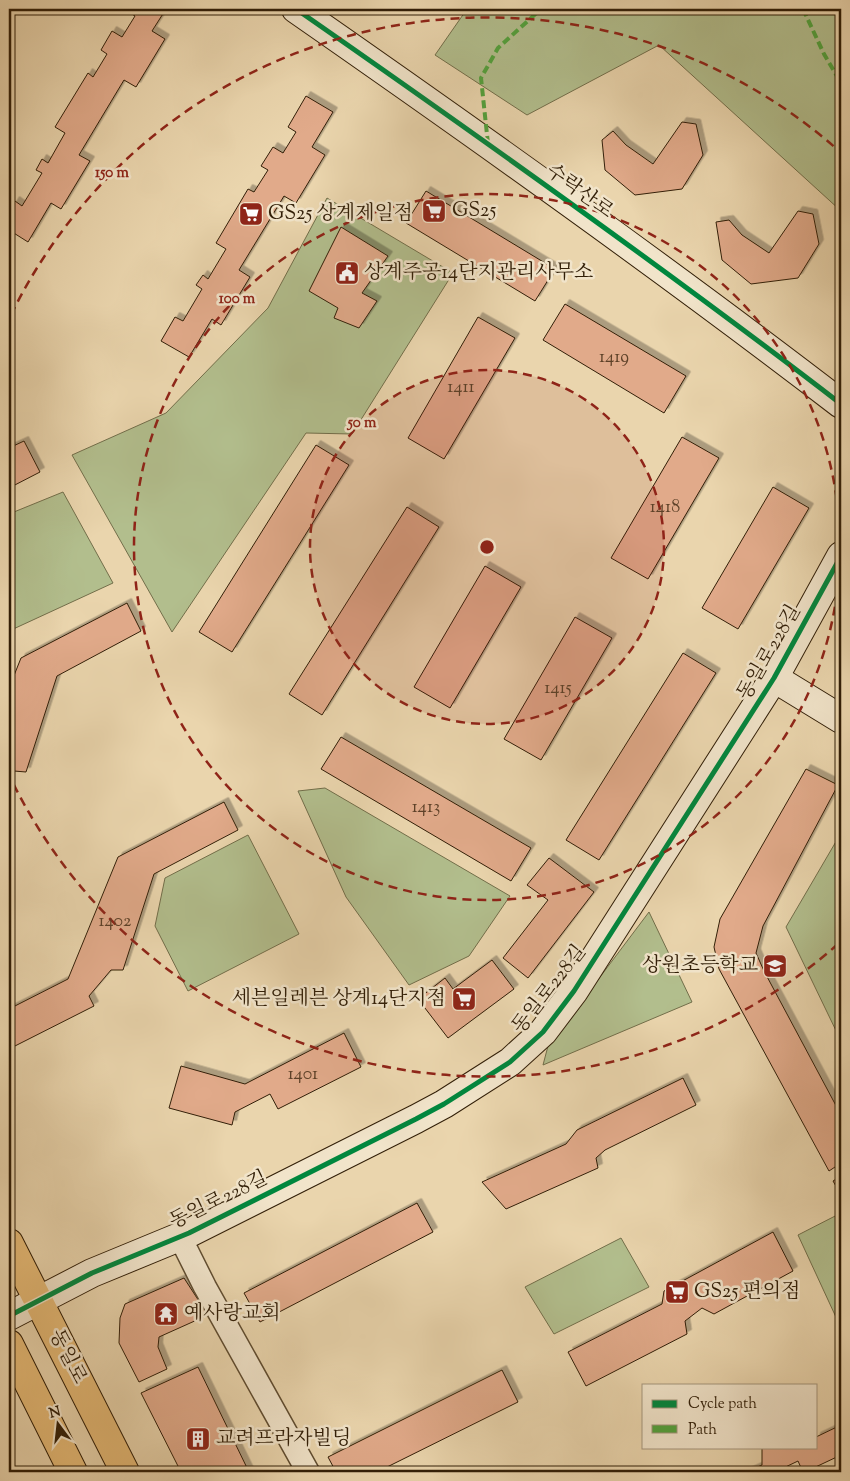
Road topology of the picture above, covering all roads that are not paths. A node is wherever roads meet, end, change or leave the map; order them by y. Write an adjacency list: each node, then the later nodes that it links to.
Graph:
1 (296, 9): 2 (street, 수락산로)
2 (841, 404)
3 (841, 556): 4 (street, 동일로228길)
4 (774, 678): 5 (street); 6 (street, 동일로228길)
5 (841, 719)
6 (180, 1237): 8 (street, 동일로228길); 13 (street)
7 (9, 1243): 8 (main road, 동일로)
8 (38, 1300): 9 (street, 동일로228길); 12 (main road, 동일로)
9 (9, 1316)
10 (9, 1344): 11 (main road)
11 (73, 1472)
12 (125, 1472)
13 (308, 1472)

